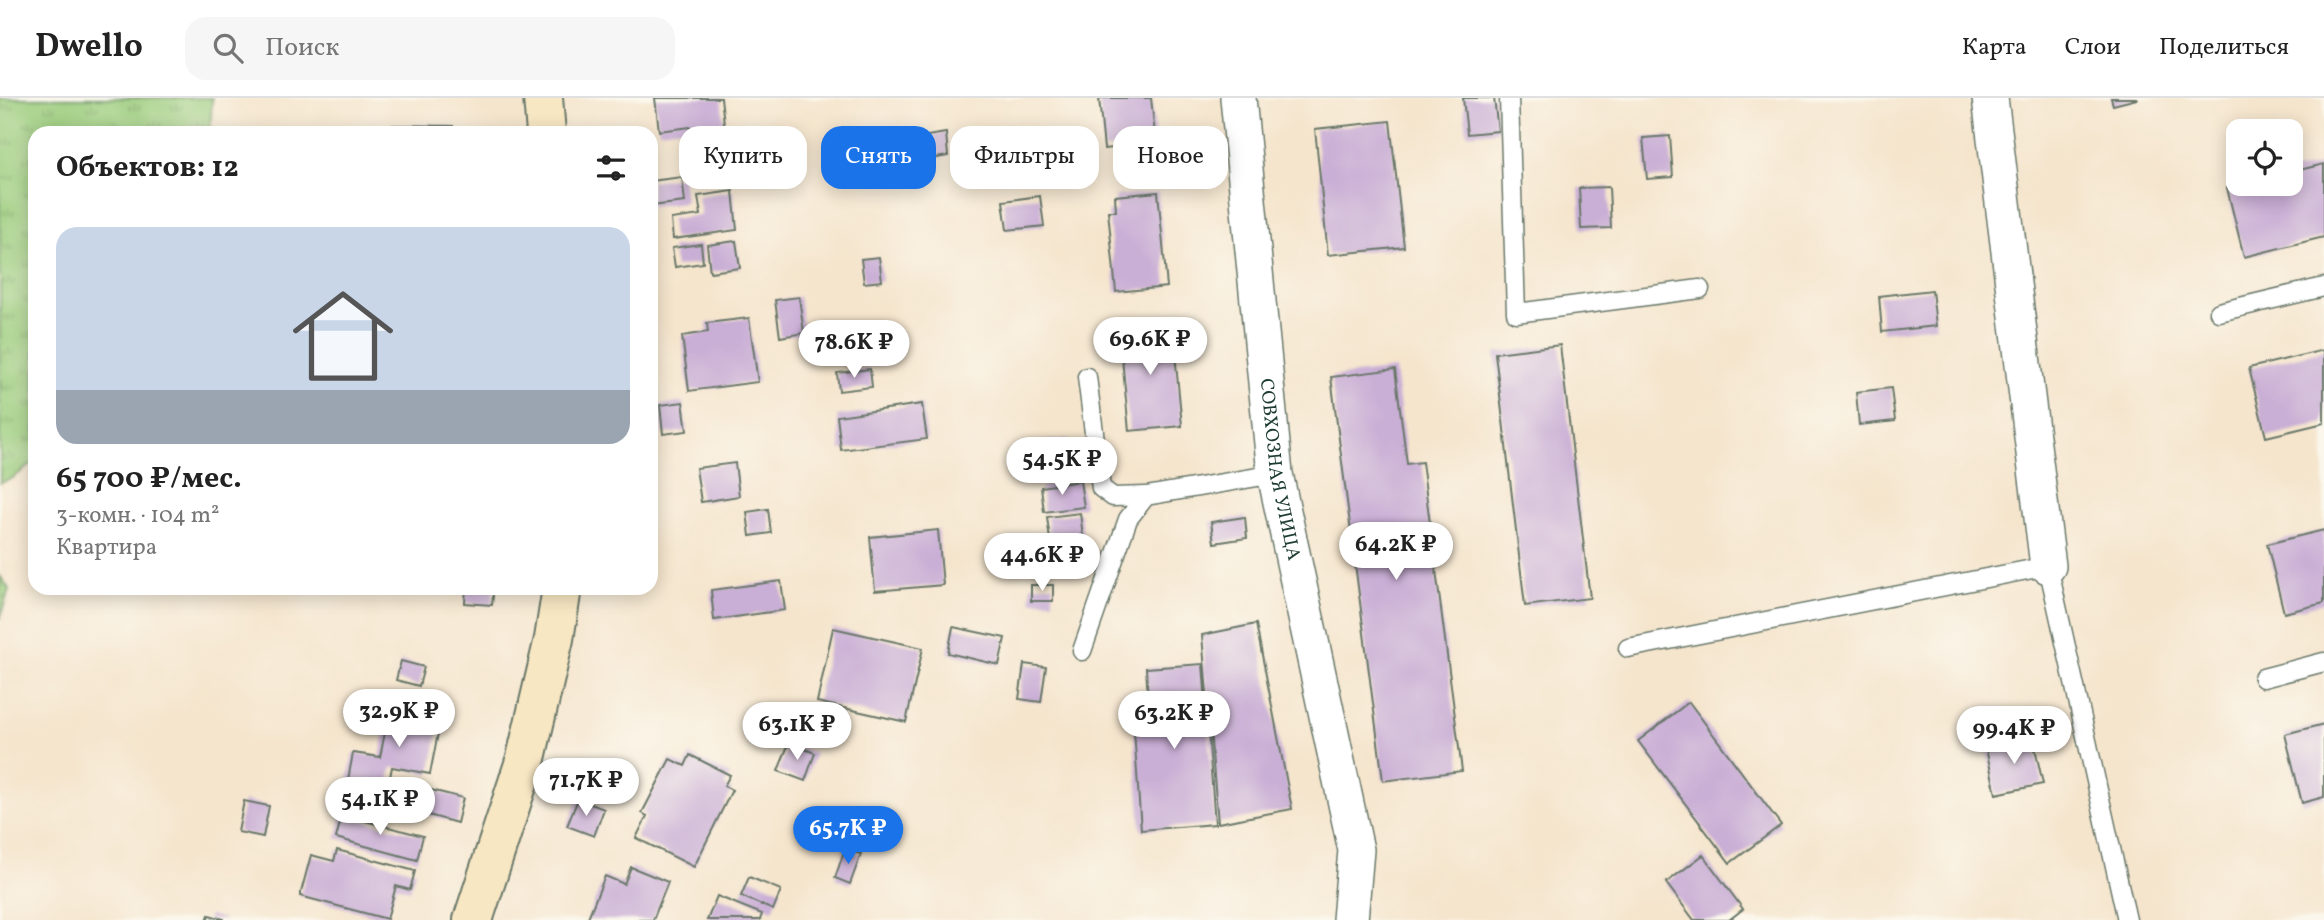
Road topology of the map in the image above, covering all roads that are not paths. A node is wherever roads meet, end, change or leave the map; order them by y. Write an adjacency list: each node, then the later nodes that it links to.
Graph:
1 (543, 98): 5 (street)
2 (1238, 98): 10 (street, СОВХОЗНАЯ УЛИЦА)
3 (1509, 98): 7 (lane)
4 (1990, 98): 12 (street)
5 (545, 126)
6 (2324, 287): 8 (lane)
7 (1700, 289)
8 (2219, 312)
9 (1087, 377): 11 (lane)
10 (1275, 474): 11 (lane); 19 (street, СОВХОЗНАЯ УЛИЦА)
11 (1146, 496): 15 (lane)
12 (2048, 566): 14 (lane); 20 (lane)
13 (561, 595): 18 (street)
14 (1628, 648)
15 (1082, 651)
16 (2324, 662): 17 (lane)
17 (2263, 678)
18 (472, 920)
19 (1350, 920)
20 (2127, 920)

